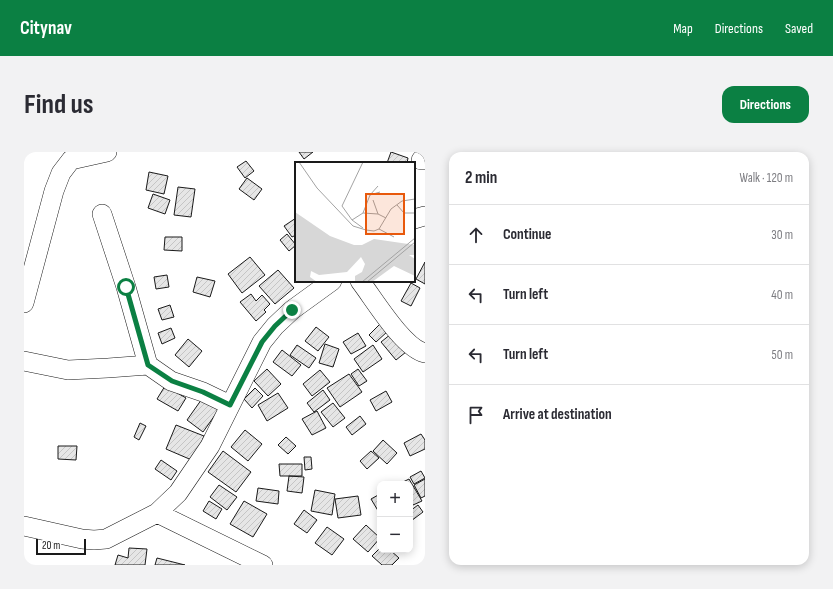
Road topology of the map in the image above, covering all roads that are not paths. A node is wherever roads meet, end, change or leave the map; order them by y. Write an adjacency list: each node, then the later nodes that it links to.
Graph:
1 (107, 152): 2 (street)
2 (71, 156): 8 (street)
3 (102, 214): 11 (street)
4 (425, 216): 5 (street)
5 (415, 219)
6 (331, 282): 12 (street)
7 (361, 282): 9 (street)
8 (24, 303)
9 (425, 352)
10 (24, 361): 11 (street)
11 (148, 365): 12 (street)
12 (230, 405): 13 (street)
13 (158, 514): 14 (street); 15 (street)
14 (24, 526)
15 (263, 565)

